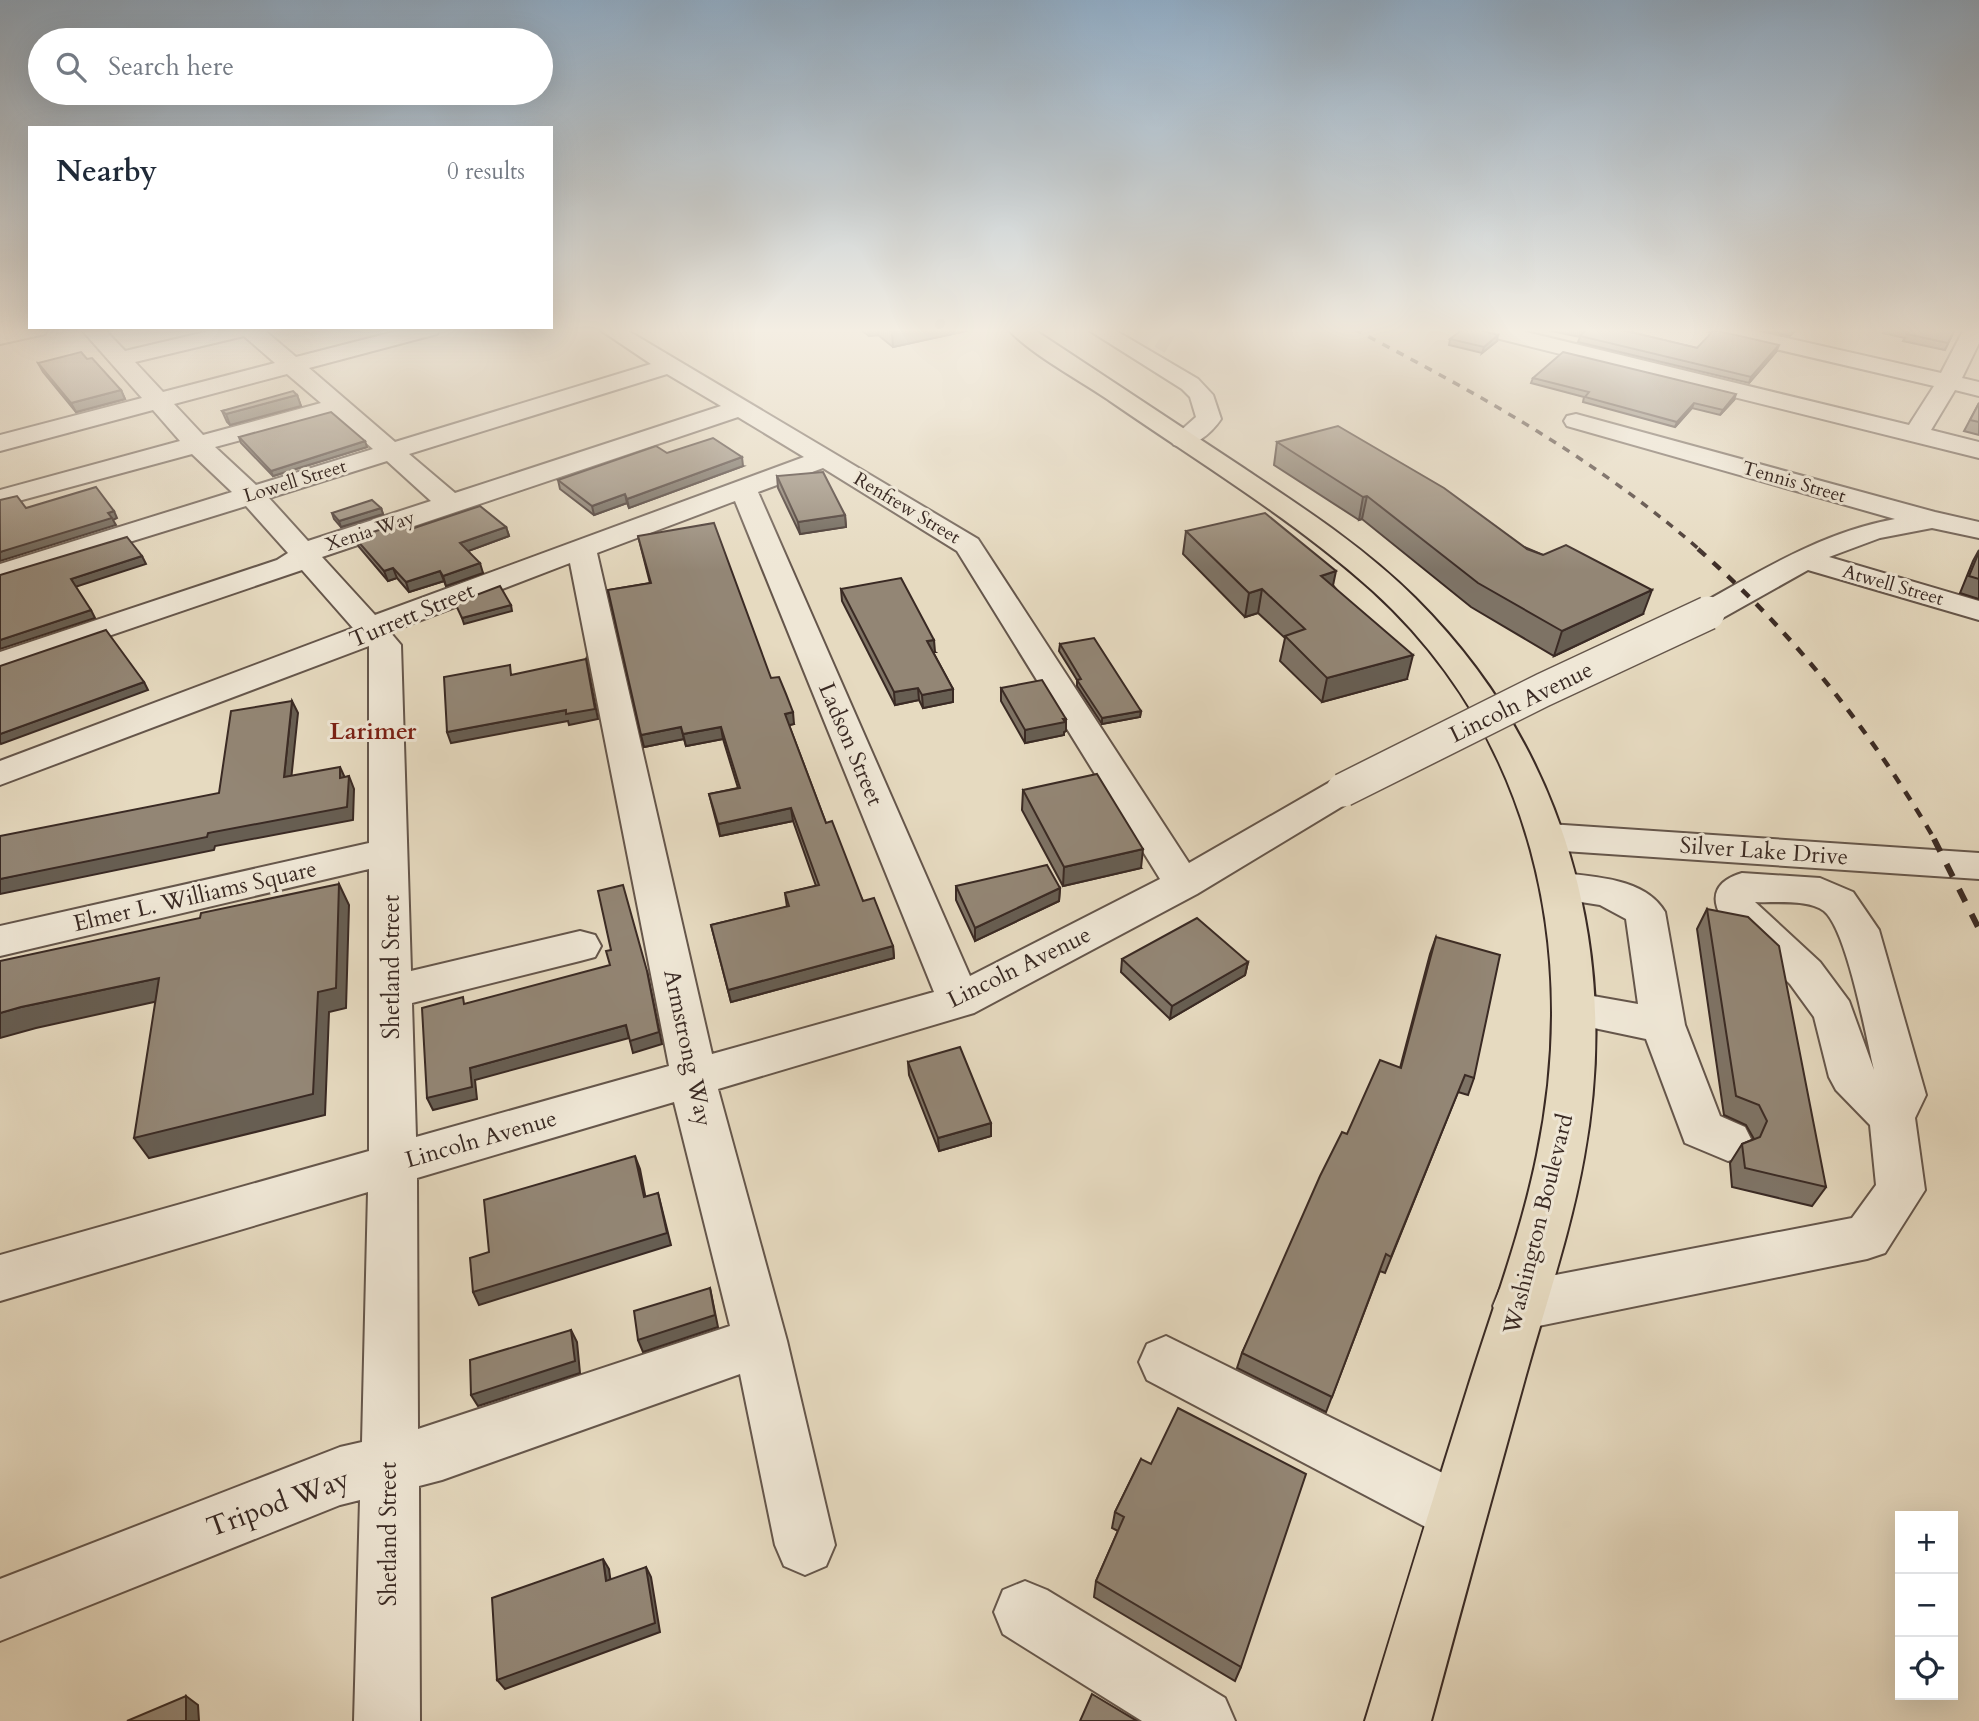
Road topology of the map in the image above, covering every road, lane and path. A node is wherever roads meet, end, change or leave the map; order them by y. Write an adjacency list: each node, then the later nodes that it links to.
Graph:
1 (125, 409): 15 (street)
2 (168, 409): 16 (street, Shetland Street)
3 (326, 409): 16 (street)
4 (342, 409): 18 (street)
5 (528, 409): 18 (street, Lowell Street)
6 (737, 409): 23 (street, Xenia Way)
7 (748, 409): 19 (street, Renfrew Street)
8 (1137, 409): 14 (highway, Washington Boulevard)
9 (1206, 409): 14 (street)
10 (1815, 409): 13 (street)
11 (1931, 409): 13 (street)
12 (1576, 421): 25 (street, Tennis Street)
13 (1916, 434): 17 (street)
14 (1183, 440): 35 (highway, Washington Boulevard)
15 (0, 443)
16 (197, 444): 21 (street, Shetland Street); 22 (street)
17 (1979, 450)
18 (393, 451): 21 (street, Lowell Street); 23 (street)
19 (824, 458): 20 (street, Turrett Street); 38 (street, Renfrew Street)
20 (743, 488): 27 (street, Turrett Street); 43 (street, Ladson Street)
21 (251, 495): 28 (street, Shetland Street); 30 (street, Lowell Street)
22 (0, 499)
23 (452, 505): 28 (street, Xenia Way)
24 (1979, 510): 25 (street, Lincoln Avenue)
25 (1931, 520): 26 (street, Tennis Street); 29 (street, Lincoln Avenue)
26 (1979, 530)
27 (581, 548): 32 (street, Turrett Street); 46 (street, Armstrong Way)
28 (304, 556): 32 (street, Shetland Street); 33 (street, Xenia Way)
29 (1807, 560): 31 (street, Atwell Street); 38 (street, Lincoln Avenue, bridge)
30 (0, 573)
31 (1979, 611)
32 (373, 629): 34 (street, Turrett Street); 36 (street, Shetland Street)
33 (0, 663)
34 (0, 774)
35 (1549, 837): 37 (street, Silver Lake Drive); 39 (highway, Washington Boulevard)
36 (390, 850): 40 (street, Elmer L. Williams Square); 42 (street, Shetland Street)
37 (1979, 866)
38 (1182, 884): 43 (street, Lincoln Avenue)
39 (1563, 887): 44 (highway, Washington Boulevard); 45 (street)
40 (0, 941)
41 (580, 946): 42 (street)
42 (391, 992): 49 (street, Shetland Street)
43 (959, 1000): 46 (street, Lincoln Avenue)
44 (1576, 1009): 45 (street); 51 (highway, Washington Boulevard)
45 (1663, 1025): 48 (street)
46 (693, 1078): 49 (street, Lincoln Avenue); 52 (street, Armstrong Way)
47 (1898, 1106): 47 (street); 51 (street)
48 (1728, 1141)
49 (393, 1164): 50 (street, Lincoln Avenue); 54 (street, Shetland Street)
50 (0, 1278)
51 (1519, 1306): 55 (highway, Washington Boulevard)
52 (760, 1341): 54 (street, Tripod Way); 56 (street, Armstrong Way)
53 (1166, 1362): 55 (street)
54 (388, 1467): 57 (street, Tripod Way); 59 (street, Shetland Street)
55 (1458, 1512): 61 (highway, Washington Boulevard)
56 (806, 1545)
57 (0, 1610)
58 (1025, 1612): 60 (street)
59 (387, 1721)
60 (1202, 1721)
61 (1398, 1721)

